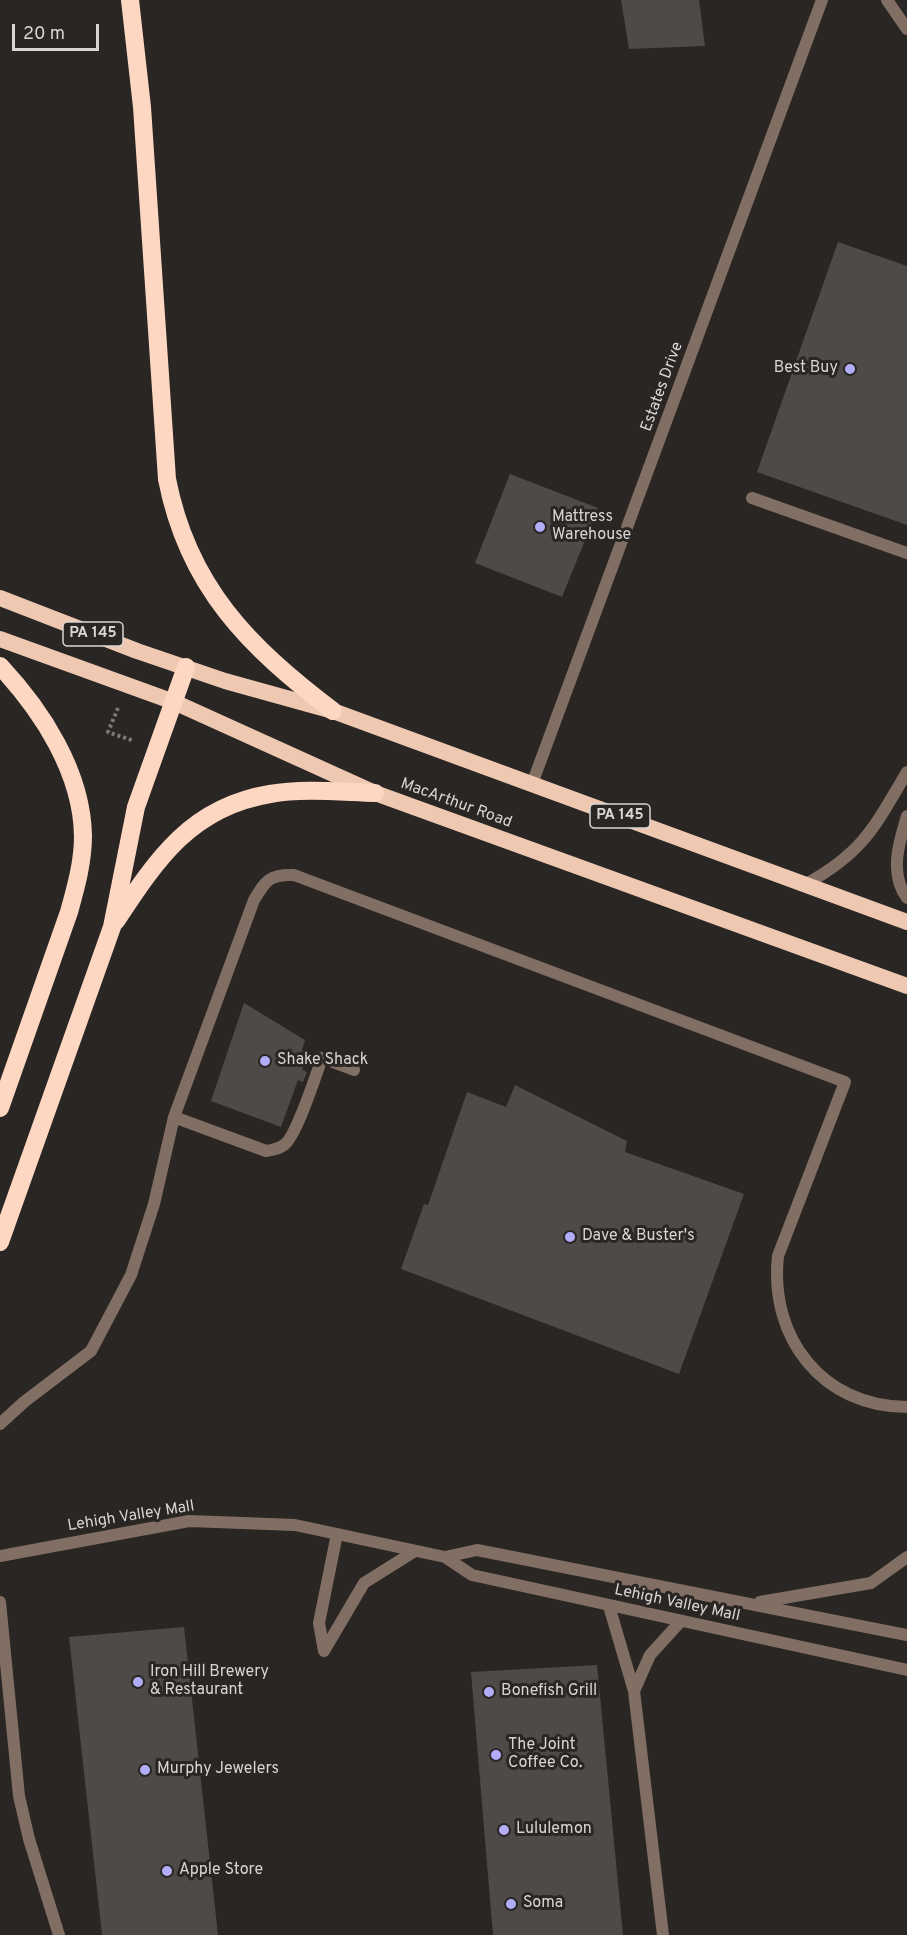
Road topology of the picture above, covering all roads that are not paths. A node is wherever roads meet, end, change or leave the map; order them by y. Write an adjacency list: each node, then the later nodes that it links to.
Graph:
1 (130, 0): 12 (highway)
2 (822, 0): 14 (street, Estates Drive)
3 (887, 0): 4 (street)
4 (907, 29)
5 (752, 498): 6 (street)
6 (907, 553)
7 (0, 598): 10 (highway, PA 145)
8 (0, 639): 11 (highway, MacArthur Road / PA 145)
9 (0, 666): 23 (highway)
10 (186, 667): 11 (highway); 12 (highway, PA 145)
11 (174, 702): 15 (highway, MacArthur Road / PA 145); 20 (highway)
12 (333, 711): 14 (highway, PA 145)
13 (907, 772): 17 (street)
14 (532, 784): 17 (highway, PA 145)
15 (375, 793): 20 (highway); 21 (highway, MacArthur Road / PA 145)
16 (907, 816): 18 (street)
17 (806, 884): 19 (highway, PA 145)
18 (907, 898)
19 (907, 922)
20 (112, 927): 25 (highway)
21 (907, 986)
22 (354, 1070): 24 (street)
23 (0, 1108)
24 (174, 1117): 26 (street); 27 (street)
25 (0, 1242)
26 (907, 1407)
27 (0, 1424)
28 (336, 1534): 29 (street, Lehigh Valley Mall); 29 (street); 30 (street, Lehigh Valley Mall)
29 (415, 1551): 31 (street, Lehigh Valley Mall)
30 (0, 1556)
31 (445, 1557): 34 (street, Lehigh Valley Mall); 35 (street, Lehigh Valley Mall)
32 (907, 1557): 34 (street)
33 (0, 1602): 40 (street)
34 (752, 1604): 37 (street, Lehigh Valley Mall)
35 (609, 1606): 36 (street, Lehigh Valley Mall); 39 (street)
36 (681, 1622): 38 (street, Lehigh Valley Mall); 39 (street)
37 (907, 1635)
38 (907, 1670)
39 (634, 1691): 41 (street)
40 (59, 1935)
41 (663, 1935)

